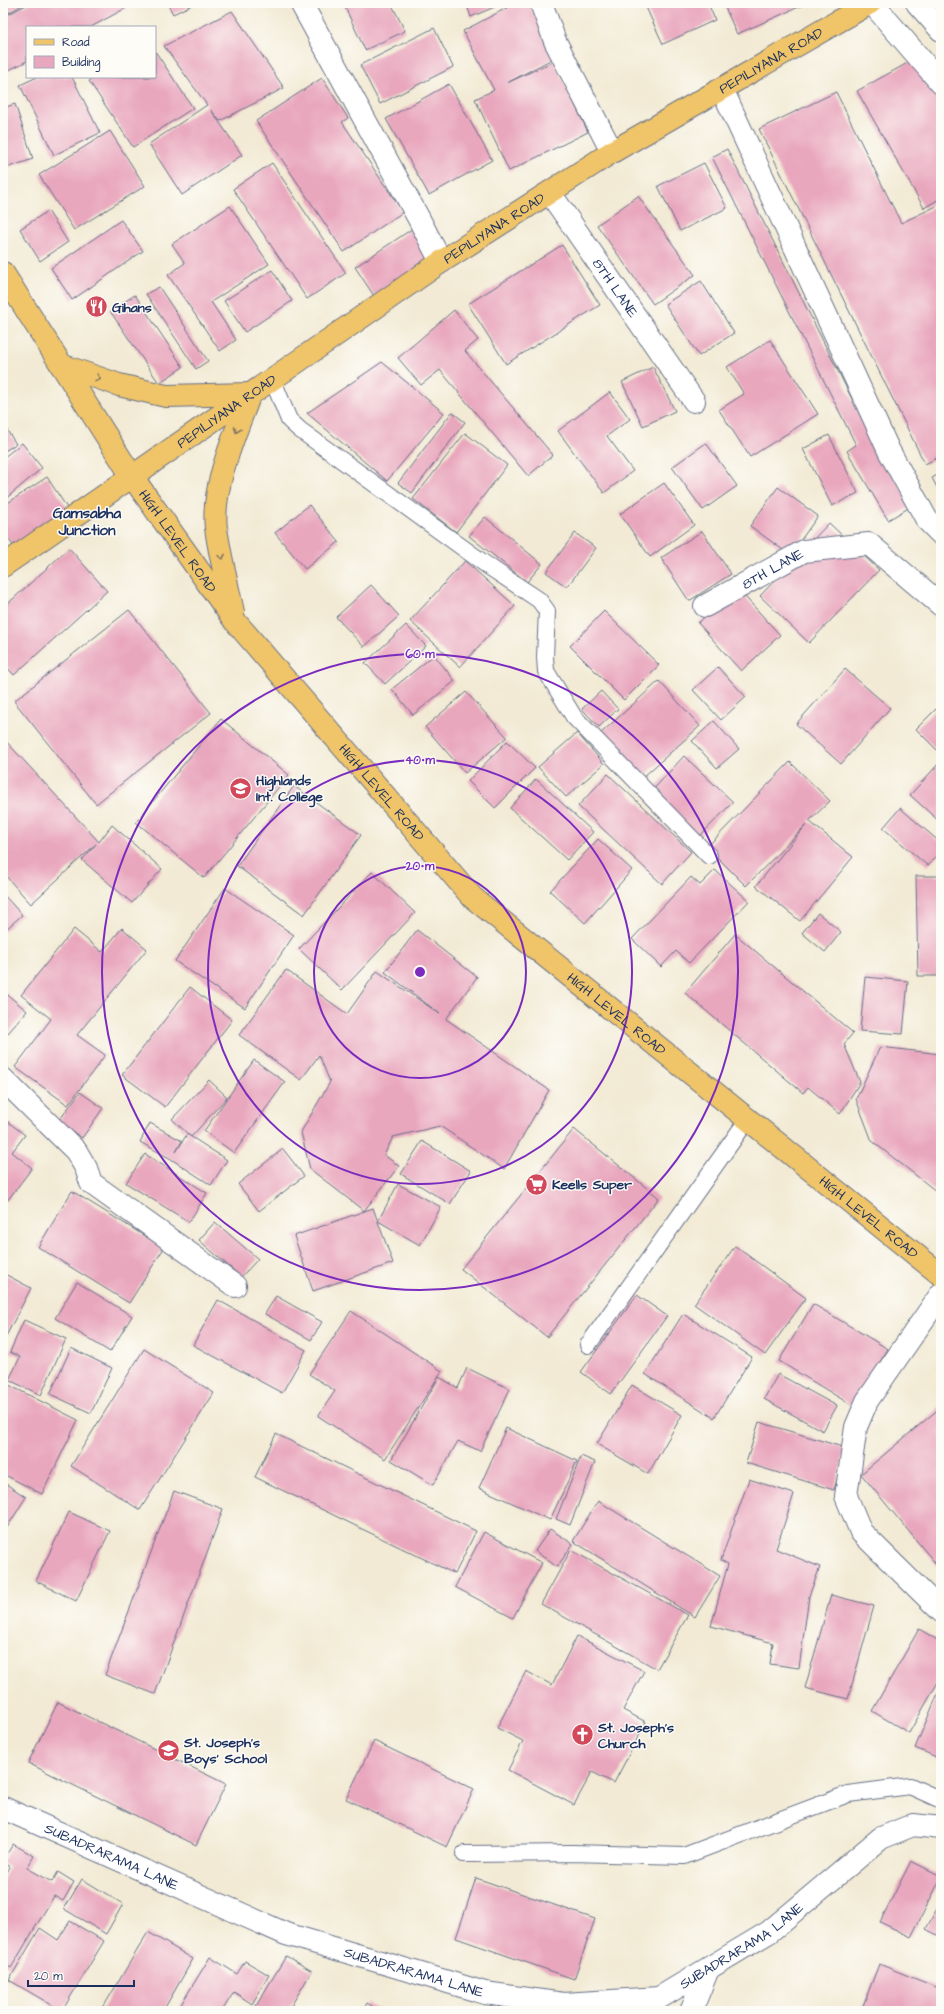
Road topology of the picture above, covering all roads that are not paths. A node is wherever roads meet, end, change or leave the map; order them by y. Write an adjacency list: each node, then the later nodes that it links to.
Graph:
1 (301, 3): 10 (street)
2 (541, 3): 8 (street)
3 (871, 3): 6 (street); 7 (main road, PEPILIYANA ROAD)
4 (917, 3): 5 (street)
5 (941, 30)
6 (941, 83)
7 (722, 89): 8 (main road, PEPILIYANA ROAD); 17 (street)
8 (612, 152): 9 (main road, PEPILIYANA ROAD)
9 (550, 193): 10 (main road, PEPILIYANA ROAD); 15 (street, 8TH LANE)
10 (441, 262): 13 (main road, PEPILIYANA ROAD)
11 (3, 273): 12 (main road, HIGH LEVEL ROAD)
12 (61, 365): 14 (main road, one-way to 14); 16 (main road, HIGH LEVEL ROAD)
13 (272, 378): 14 (main road, PEPILIYANA ROAD); 22 (lane)
14 (250, 394): 16 (main road, PEPILIYANA ROAD); 21 (main road, one-way to 21)
15 (694, 401)
16 (131, 475): 18 (main road, PEPILIYANA ROAD); 21 (main road, HIGH LEVEL ROAD)
17 (941, 534)
18 (3, 566)
19 (941, 605): 20 (street, 8TH LANE)
20 (705, 606)
21 (234, 620): 24 (main road, HIGH LEVEL ROAD)
22 (709, 856)
23 (3, 1079): 26 (street)
24 (748, 1118): 25 (main road, HIGH LEVEL ROAD); 28 (lane)
25 (941, 1275)
26 (235, 1286)
27 (941, 1294): 29 (street)
28 (588, 1345)
29 (941, 1611)
30 (941, 1800): 33 (lane)
31 (3, 1808): 34 (street, SUBADRARAMA LANE)
32 (941, 1828): 34 (street, SUBADRARAMA LANE)
33 (464, 1854)
34 (708, 1969): 35 (street)
35 (691, 2011)

